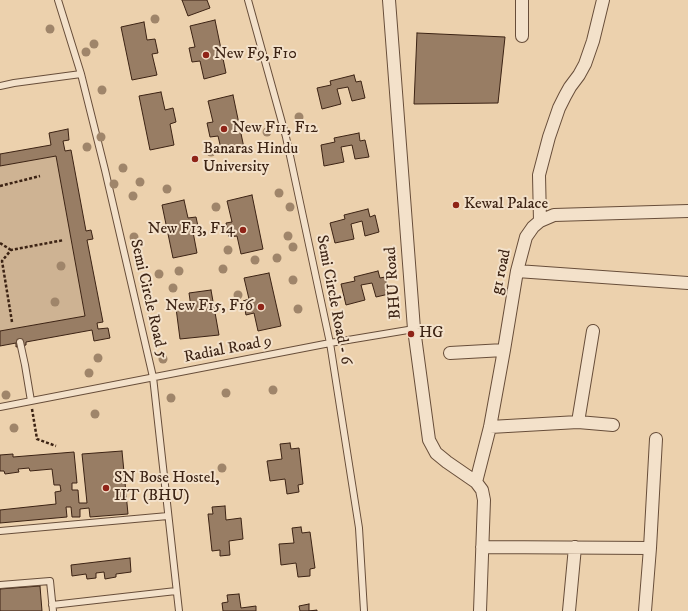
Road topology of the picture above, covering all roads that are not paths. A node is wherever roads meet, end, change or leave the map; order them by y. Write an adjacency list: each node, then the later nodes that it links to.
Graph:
1 (58, 0): 7 (lane, Semi Circle Road 5)
2 (248, 0): 16 (lane, Semi Circle Road - 6)
3 (389, 0): 13 (street, BHU Road)
4 (522, 0): 6 (street)
5 (603, 0): 10 (street)
6 (522, 36)
7 (81, 74): 8 (lane); 19 (lane, Semi Circle Road 5)
8 (0, 86)
9 (688, 211): 10 (street)
10 (540, 221): 11 (street, g1 road)
11 (517, 271): 12 (street); 17 (street, g1 road)
12 (688, 283)
13 (414, 329): 16 (lane, Radial Road 9); 26 (street, BHU Road)
14 (592, 331): 22 (street)
15 (20, 342): 20 (lane)
16 (330, 343): 19 (lane, Radial Road 9); 36 (lane, Semi Circle Road - 6)
17 (504, 350): 18 (street); 24 (street, g1 road)
18 (450, 353)
19 (153, 377): 20 (lane, Radial Road 9); 27 (lane, Semi Circle Road 5)
20 (30, 401): 21 (lane, Radial Road 9)
21 (0, 407)
22 (578, 422): 23 (street); 24 (street)
23 (613, 425)
24 (490, 426): 26 (street, g1 road)
25 (656, 439): 31 (street)
26 (476, 482): 29 (street)
27 (168, 516): 28 (lane); 33 (lane, Semi Circle Road 5)
28 (0, 531)
29 (482, 547): 30 (street); 37 (street)
30 (575, 547): 31 (street); 38 (street)
31 (650, 548): 39 (street)
32 (0, 585): 34 (lane)
33 (176, 591): 34 (lane); 35 (lane, Semi Circle Road 5)
34 (52, 608)
35 (179, 611)
36 (364, 611)
37 (480, 611)
38 (569, 611)
39 (645, 611)

